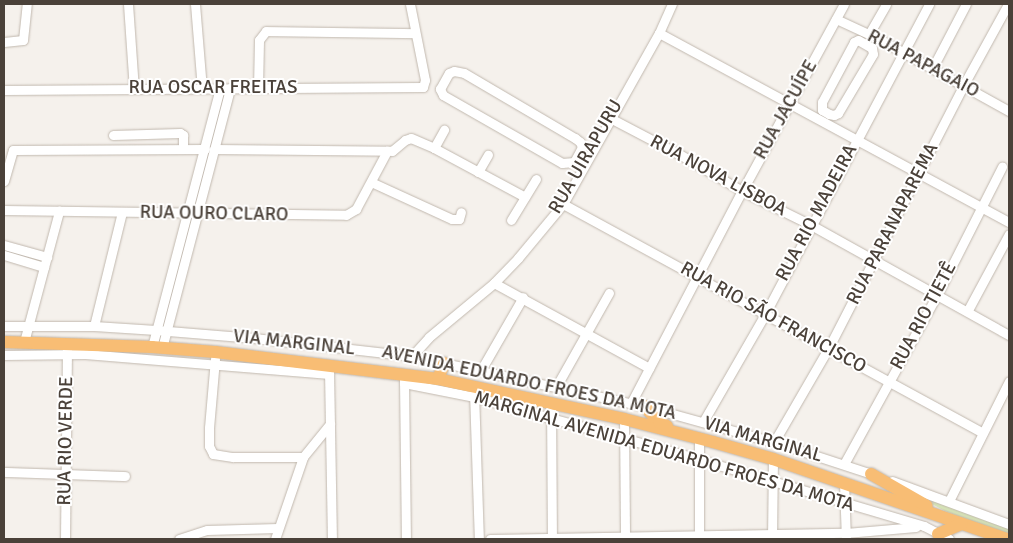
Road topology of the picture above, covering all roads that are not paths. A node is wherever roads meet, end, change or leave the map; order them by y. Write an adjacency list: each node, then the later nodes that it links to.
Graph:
1 (27, 4): 15 (street)
2 (128, 4): 22 (street)
3 (195, 4): 23 (street)
4 (410, 4): 12 (street)
5 (672, 4): 13 (street, RUA UIRAPURU)
6 (844, 4): 11 (street, RUA JACUÍPE)
7 (886, 4): 14 (street)
8 (929, 4): 16 (street, RUA RIO MADEIRA)
9 (966, 4): 17 (street)
10 (1008, 4): 19 (street, RUA PARANAPAREMA)
11 (836, 19): 14 (street, RUA PAPAGAIO); 26 (street, RUA JACUÍPE)
12 (415, 32): 18 (street); 21 (street)
13 (658, 33): 26 (street); 29 (street, RUA UIRAPURU)
14 (869, 34): 16 (street, RUA PAPAGAIO)
15 (4, 42)
16 (903, 52): 17 (street, RUA PAPAGAIO); 32 (street, RUA RIO MADEIRA)
17 (933, 67): 19 (street, RUA PAPAGAIO)
18 (424, 84): 21 (street, RUA OSCAR FREITAS); 24 (street)
19 (963, 86): 27 (street, RUA PAPAGAIO); 40 (street, RUA PARANAPAREMA)
20 (225, 88): 21 (street, RUA OSCAR FREITAS); 23 (street, RUA OSCAR FREITAS); 35 (street)
21 (258, 88)
22 (134, 89): 23 (street, RUA OSCAR FREITAS); 25 (street, RUA OSCAR FREITAS)
23 (202, 89)
24 (440, 89): 24 (street)
25 (4, 90)
26 (789, 103): 28 (street); 44 (street, RUA JACUÍPE)
27 (1009, 111)
28 (825, 117): 28 (street); 32 (street)
29 (610, 118): 44 (street, RUA NOVA LISBOA); 46 (street, RUA UIRAPURU)
30 (444, 130): 33 (street)
31 (114, 135): 34 (street)
32 (856, 140): 40 (street); 56 (street, RUA RIO MADEIRA)
33 (434, 148): 36 (street); 39 (street)
34 (183, 149): 35 (street); 42 (street)
35 (209, 149): 36 (street); 52 (street); 53 (street)
36 (387, 150): 43 (street, RUA OURO CLARO)
37 (488, 155): 39 (street)
38 (1002, 166): 47 (street, RUA RIO TIETÊ)
39 (478, 172): 45 (street)
40 (919, 175): 47 (street); 61 (street, RUA PARANAPAREMA)
41 (536, 179): 45 (street)
42 (4, 181)
43 (371, 182): 51 (street); 53 (street, RUA OURO CLARO)
44 (742, 191): 56 (street, RUA NOVA LISBOA); 63 (street, RUA JACUÍPE)
45 (525, 197): 54 (street)
46 (563, 204): 63 (street, RUA RIO SÃO FRANCISCO); 64 (street, RUA UIRAPURU)
47 (981, 207): 55 (street); 66 (street, RUA RIO TIETÊ)
48 (4, 210): 49 (street, RUA OURO CLARO)
49 (59, 211): 50 (street, RUA OURO CLARO); 60 (street)
50 (122, 212): 52 (street, RUA OURO CLARO); 72 (street)
51 (461, 212)
52 (186, 213): 53 (street, RUA OURO CLARO); 73 (street)
53 (196, 213): 74 (street)
54 (511, 220)
55 (1009, 222)
56 (811, 225): 61 (street, RUA NOVA LISBOA); 69 (street, RUA RIO MADEIRA)
57 (1009, 234): 68 (street)
58 (4, 245): 60 (street)
59 (4, 256): 62 (street)
60 (47, 256): 62 (street)
61 (874, 260): 66 (street, RUA NOVA LISBOA); 81 (street, RUA PARANAPAREMA)
62 (44, 267): 71 (street)
63 (698, 276): 69 (street, RUA RIO SÃO FRANCISCO); 86 (street, RUA JACUÍPE)
64 (494, 282): 67 (street); 83 (street, RUA UIRAPURU)
65 (609, 293): 75 (street)
66 (937, 295): 68 (street, RUA NOVA LISBOA); 91 (street, RUA RIO TIETÊ)
67 (523, 297): 75 (street); 88 (street)
68 (968, 310): 76 (street, RUA NOVA LISBOA)
69 (764, 314): 81 (street, RUA RIO SÃO FRANCISCO); 100 (street, RUA RIO MADEIRA)
70 (4, 326): 71 (street, VIA MARGINAL)
71 (28, 326): 72 (street, VIA MARGINAL); 78 (street)
72 (94, 326): 73 (street, VIA MARGINAL)
73 (156, 330): 74 (street, VIA MARGINAL); 79 (street)
74 (166, 330): 79 (street); 83 (street, VIA MARGINAL)
75 (587, 332): 86 (street); 93 (street)
76 (1009, 335)
77 (4, 342): 78 (highway, AVENIDA EDUARDO FROES DA MOTA)
78 (24, 342): 80 (highway, AVENIDA EDUARDO FROES DA MOTA)
79 (157, 347): 80 (highway, AVENIDA EDUARDO FROES DA MOTA); 84 (highway, AVENIDA EDUARDO FROES DA MOTA)
80 (67, 348): 82 (street); 84 (street); 112 (street, RUA RIO VERDE)
81 (828, 349): 91 (street, RUA RIO SÃO FRANCISCO); 106 (street, RUA PARANAPAREMA)
82 (4, 355)
83 (412, 356): 85 (street, VIA MARGINAL)
84 (215, 358): 87 (highway, AVENIDA EDUARDO FROES DA MOTA); 107 (street)
85 (444, 363): 88 (street, VIA MARGINAL); 90 (highway)
86 (649, 368): 96 (street, RUA JACUÍPE)
87 (329, 369): 89 (highway, AVENIDA EDUARDO FROES DA MOTA); 101 (street)
88 (481, 370): 93 (street, VIA MARGINAL)
89 (404, 378): 90 (highway, AVENIDA EDUARDO FROES DA MOTA); 94 (street, MARGINAL AVENIDA EDUARDO FROES DA MOTA); 134 (street)
90 (438, 379): 94 (highway, AVENIDA EDUARDO FROES DA MOTA)
91 (888, 382): 102 (street, RUA RIO SÃO FRANCISCO); 110 (street, RUA RIO TIETÊ)
92 (1009, 383): 102 (street)
93 (556, 387): 96 (street, VIA MARGINAL)
94 (474, 392): 95 (highway, AVENIDA EDUARDO FROES DA MOTA); 98 (street, MARGINAL AVENIDA EDUARDO FROES DA MOTA); 135 (street)
95 (551, 402): 98 (street); 99 (highway, AVENIDA EDUARDO FROES DA MOTA)
96 (631, 403): 97 (street, VIA MARGINAL)
97 (644, 406): 100 (street, VIA MARGINAL); 103 (highway)
98 (551, 419): 105 (street, MARGINAL AVENIDA EDUARDO FROES DA MOTA); 129 (street)
99 (624, 419): 103 (highway, AVENIDA EDUARDO FROES DA MOTA); 105 (street)
100 (703, 422): 106 (street, VIA MARGINAL)
101 (330, 424): 107 (street); 133 (street)
102 (983, 433): 117 (street)
103 (683, 434): 104 (highway, AVENIDA EDUARDO FROES DA MOTA)
104 (699, 438): 108 (street); 109 (highway, AVENIDA EDUARDO FROES DA MOTA)
105 (624, 439): 108 (street, MARGINAL AVENIDA EDUARDO FROES DA MOTA); 126 (street)
106 (774, 442): 110 (street, VIA MARGINAL)
107 (303, 457): 123 (street)
108 (698, 459): 115 (street, MARGINAL AVENIDA EDUARDO FROES DA MOTA); 127 (street)
109 (773, 459): 115 (street); 116 (highway, AVENIDA EDUARDO FROES DA MOTA)
110 (844, 464): 113 (street, VIA MARGINAL)
111 (4, 472): 112 (street)
112 (66, 474): 114 (street); 130 (street, RUA RIO VERDE)
113 (871, 474): 117 (street, VIA MARGINAL); 119 (highway)
114 (125, 476)
115 (772, 481): 118 (street, MARGINAL AVENIDA EDUARDO FROES DA MOTA); 124 (street)
116 (844, 483): 118 (street); 119 (highway, AVENIDA EDUARDO FROES DA MOTA)
117 (949, 501): 120 (street, VIA MARGINAL)
118 (845, 504): 121 (street, MARGINAL AVENIDA EDUARDO FROES DA MOTA); 125 (street)
119 (939, 515): 122 (highway, AVENIDA EDUARDO FROES DA MOTA)
120 (1009, 524)
121 (924, 526): 125 (street); 128 (street, MARGINAL AVENIDA EDUARDO FROES DA MOTA)
122 (967, 526): 128 (highway); 137 (highway, AVENIDA EDUARDO FROES DA MOTA); 138 (highway, AVENIDA EDUARDO FROES DA MOTA)
123 (278, 528): 131 (street); 132 (street)
124 (772, 536): 125 (street); 127 (street)
125 (846, 536)
126 (625, 537): 127 (street); 129 (street)
127 (699, 537)
128 (941, 537)
129 (552, 538): 136 (street)
130 (65, 539)
131 (179, 539)
132 (275, 539)
133 (332, 539)
134 (406, 539)
135 (479, 539)
136 (490, 539)
137 (994, 539)
138 (1007, 539)

